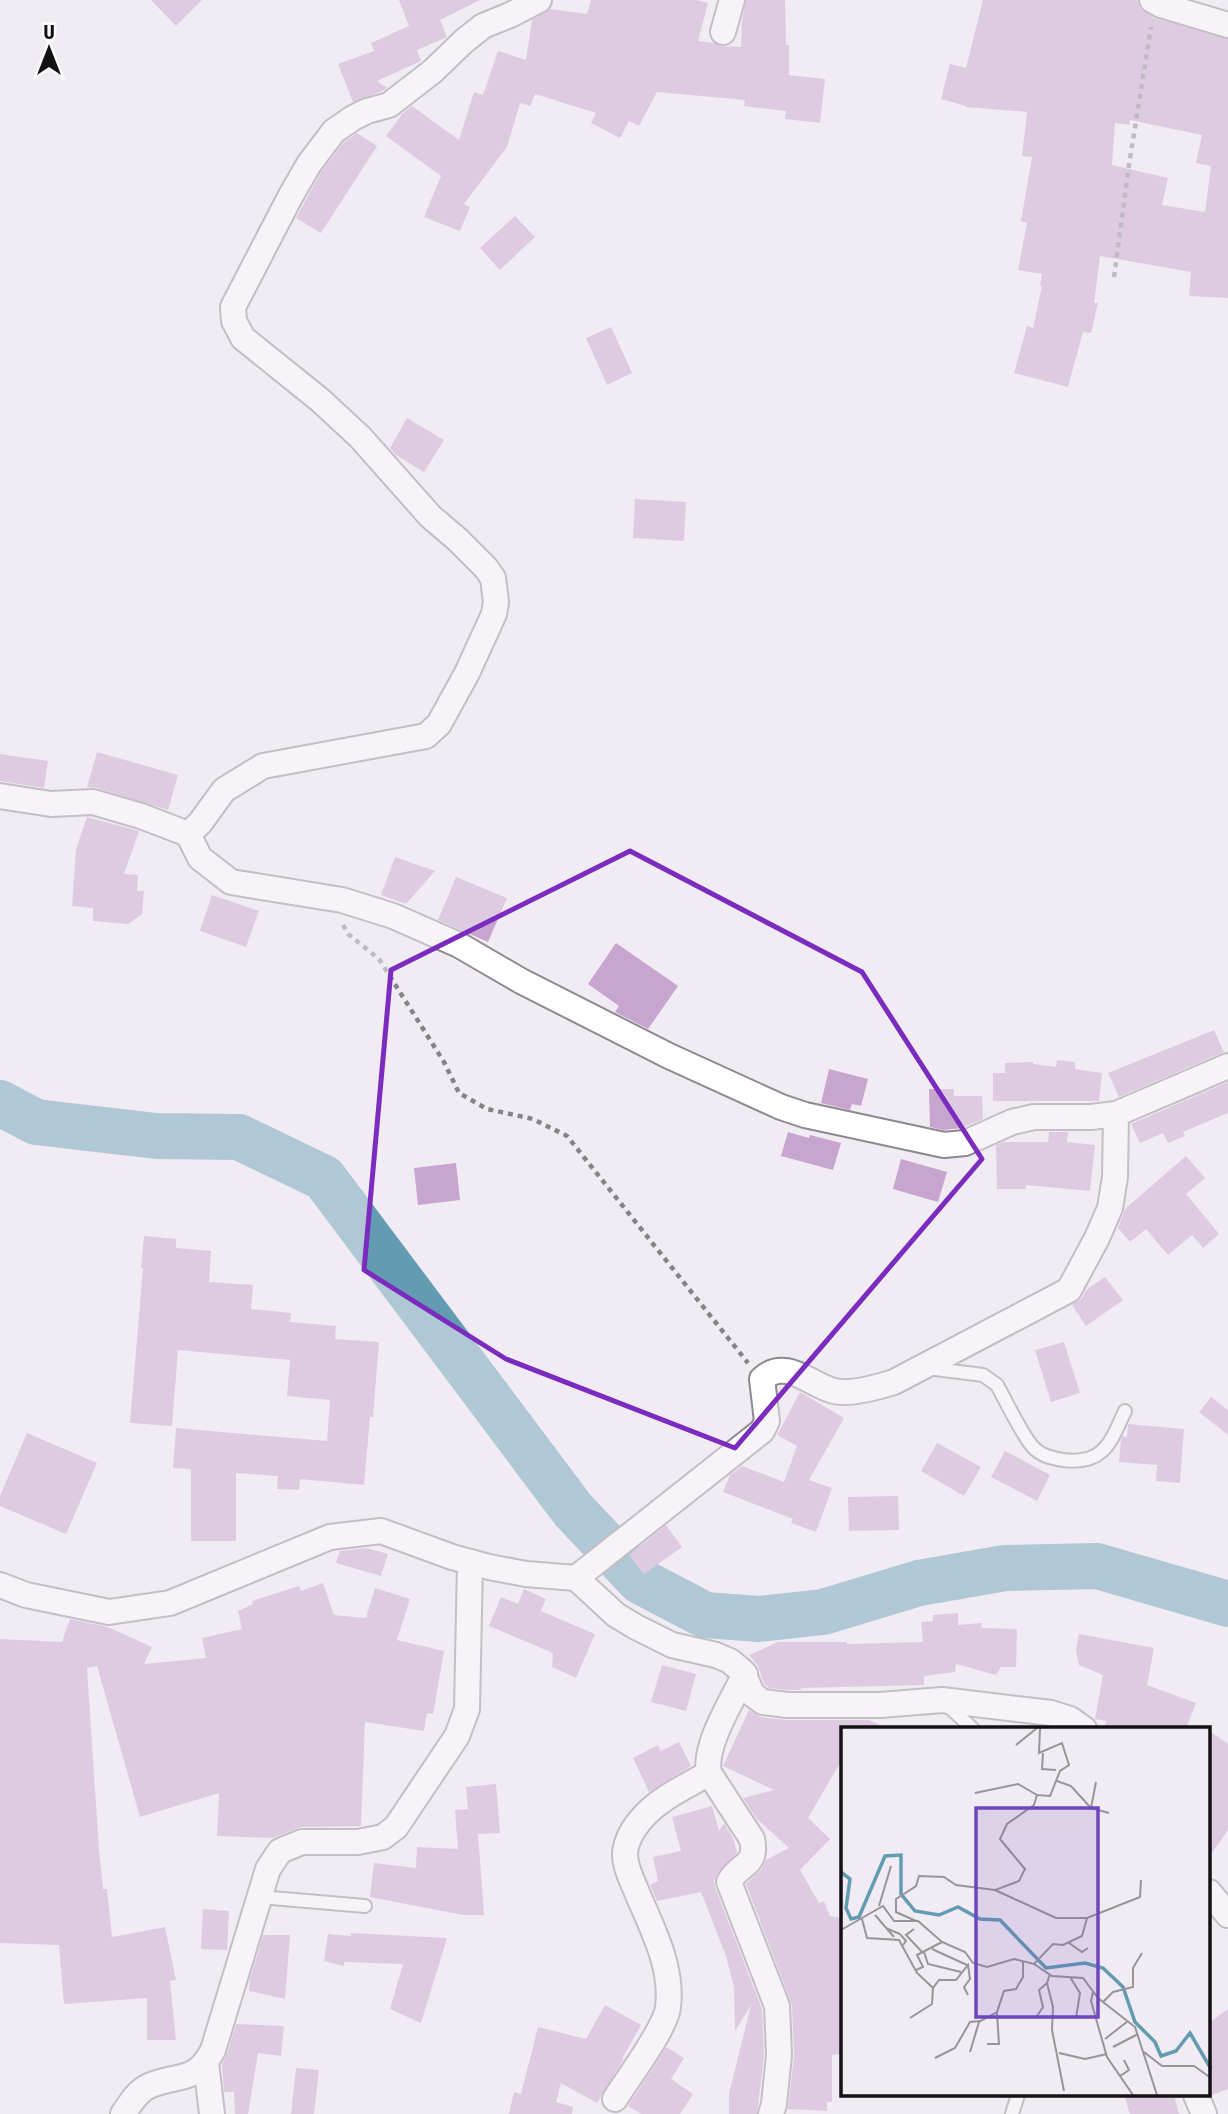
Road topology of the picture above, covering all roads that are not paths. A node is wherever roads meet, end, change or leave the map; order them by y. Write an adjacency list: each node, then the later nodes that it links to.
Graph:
1 (538, 0): 7 (street)
2 (732, 0): 5 (street)
3 (1155, 1): 4 (street)
4 (1228, 25)
5 (723, 32)
6 (0, 796): 7 (street)
7 (188, 834): 9 (street)
8 (1228, 1066): 9 (street)
9 (1116, 1114): 10 (street)
10 (920, 1368): 11 (lane); 13 (street)
11 (1125, 1411)
12 (470, 1562): 13 (street); 14 (street); 21 (street)
13 (582, 1574): 15 (street)
14 (0, 1585)
15 (745, 1674): 16 (street); 19 (street)
16 (942, 1700): 17 (lane); 18 (street)
17 (971, 1727)
18 (1081, 1727)
19 (709, 1773): 27 (street); 30 (street)
20 (1210, 1893): 23 (street)
21 (260, 1897): 22 (lane); 24 (street)
22 (365, 1906)
23 (1228, 1915)
24 (206, 2063): 28 (street); 29 (street)
25 (1018, 2096): 31 (lane)
26 (1196, 2096): 32 (street)
27 (615, 2099)
28 (123, 2114)
29 (212, 2114)
30 (771, 2114)
31 (1012, 2114)
32 (1204, 2114)

